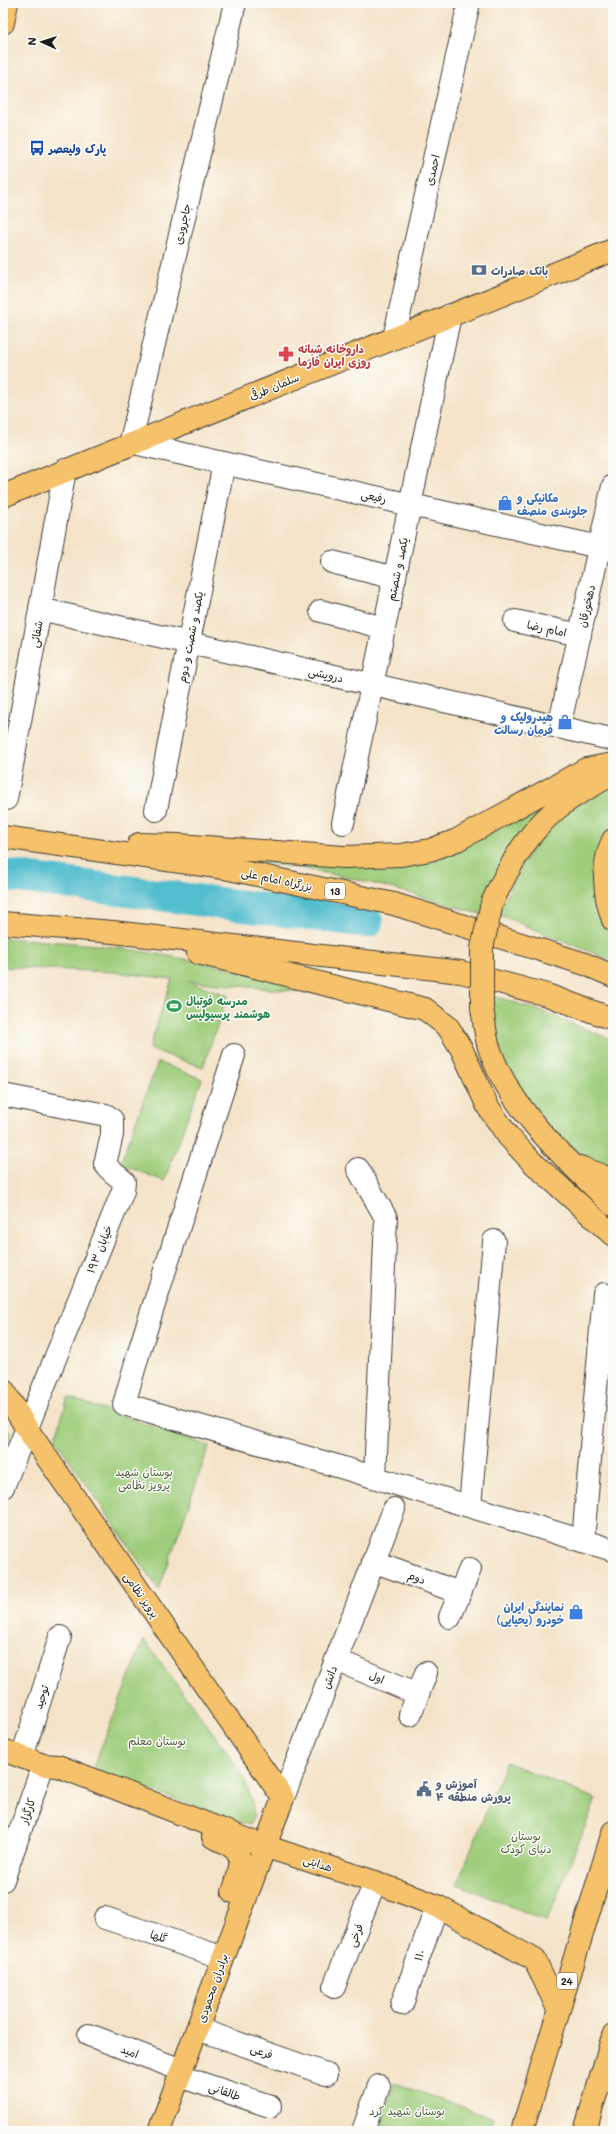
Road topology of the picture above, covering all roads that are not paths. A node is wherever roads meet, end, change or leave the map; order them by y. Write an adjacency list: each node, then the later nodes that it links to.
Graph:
1 (7, 3): 4 (main road)
2 (235, 3): 8 (street, جاجرودی)
3 (469, 3): 7 (street, احمدی)
4 (3, 23)
5 (613, 250): 6 (main road, سلمان طرقی)
6 (450, 315): 7 (main road, سلمان طرقی); 13 (street, یکصد و شصتم)
7 (394, 338): 8 (main road, سلمان طرقی)
8 (132, 444): 9 (street, رفیعی); 10 (main road, سلمان طرقی)
9 (224, 463): 13 (street, رفیعی); 22 (street, یکصد و شصت و دوم)
10 (66, 470): 12 (main road, سلمان طرقی); 17 (street, شفائی)
11 (613, 486): 14 (street, دهخورقان)
12 (3, 496)
13 (410, 505): 14 (street, رفیعی); 16 (street, یکصد و شصتم)
14 (606, 549): 21 (street, دهخورقان)
15 (332, 562): 16 (street)
16 (395, 578): 20 (street, یکصد و شصتم)
17 (40, 609): 22 (street, درویشی); 28 (street, شفائی)
18 (321, 611): 20 (street)
19 (515, 621): 21 (street, امام رضا)
20 (384, 628): 23 (street, یکصد و شصتم)
21 (580, 635): 24 (street, دهخورقان)
22 (188, 643): 23 (street, درویشی); 29 (street, یکصد و شصت و دوم)
23 (372, 684): 24 (street, درویشی); 30 (street, یکصد و شصتم)
24 (559, 727): 25 (street, درویشی)
25 (611, 738)
26 (613, 764): 33 (main road)
27 (613, 774): 41 (main road, bridge)
28 (6, 799)
29 (156, 810)
30 (343, 823)
31 (3, 837): 33 (main road, بزرگراه امام علی / 13)
32 (613, 840): 34 (main road)
33 (49, 843): 37 (main road, بزرگراه امام علی / 13)
34 (613, 920)
35 (3, 923): 36 (main road)
36 (113, 932): 38 (main road); 45 (main road)
37 (613, 976)
38 (613, 1019)
39 (234, 1055): 50 (street)
40 (3, 1095): 49 (street, خیابان ۱۹۳)
41 (568, 1161): 43 (main road); 44 (main road)
42 (358, 1168): 50 (street)
43 (613, 1180)
44 (613, 1205)
45 (613, 1234)
46 (494, 1241): 52 (street)
47 (604, 1294): 54 (street)
48 (3, 1389): 49 (main road, پرویز نظامی)
49 (27, 1429): 51 (street, خیابان ۱۹۳); 67 (main road, پرویز نظامی)
50 (374, 1477): 52 (street)
51 (3, 1488)
52 (470, 1506): 54 (street)
53 (394, 1508): 56 (street, دانش)
54 (583, 1541): 55 (street)
55 (613, 1550)
56 (373, 1561): 58 (street, دوم); 61 (street, دانش)
57 (470, 1569): 58 (street)
58 (460, 1593): 59 (street)
59 (450, 1617)
60 (60, 1637): 65 (street, توحید)
61 (336, 1660): 63 (street, اول); 67 (street, دانش)
62 (426, 1673): 63 (street)
63 (418, 1694): 64 (street)
64 (410, 1716)
65 (12, 1754): 66 (main road, هدایتی)
66 (43, 1765): 69 (main road, هدایتی); 70 (street, کارگزار); 74 (main road, هدایتی)
67 (283, 1798): 69 (main road, دانش)
68 (613, 1832): 77 (main road, 24)
69 (264, 1846): 71 (main road, هدایتی); 78 (main road, برادران محمودی)
70 (3, 1880)
71 (375, 1882): 72 (main road, هدایتی); 75 (street, فرخی)
72 (437, 1906): 76 (street, ۱۱۰); 77 (main road, هدایتی)
73 (105, 1918): 74 (street, گلها)
74 (212, 1954): 82 (main road, هدایتی)
75 (334, 1987)
76 (402, 2004)
77 (558, 2009): 90 (main road, 24)
78 (198, 2029): 82 (main road, برادران محمودی); 83 (street, فرعی)
79 (89, 2035): 82 (street, امید)
80 (613, 2036): 84 (main road)
81 (613, 2058): 84 (main road)
82 (175, 2071): 86 (street, طالقانی); 87 (main road, هدایتی); 88 (main road, برادران محمودی)
83 (326, 2074)
84 (601, 2076): 91 (main road)
85 (379, 2086): 89 (street)
86 (270, 2106)
87 (145, 2131)
88 (159, 2131)
89 (363, 2131)
90 (522, 2131)
91 (585, 2131)

